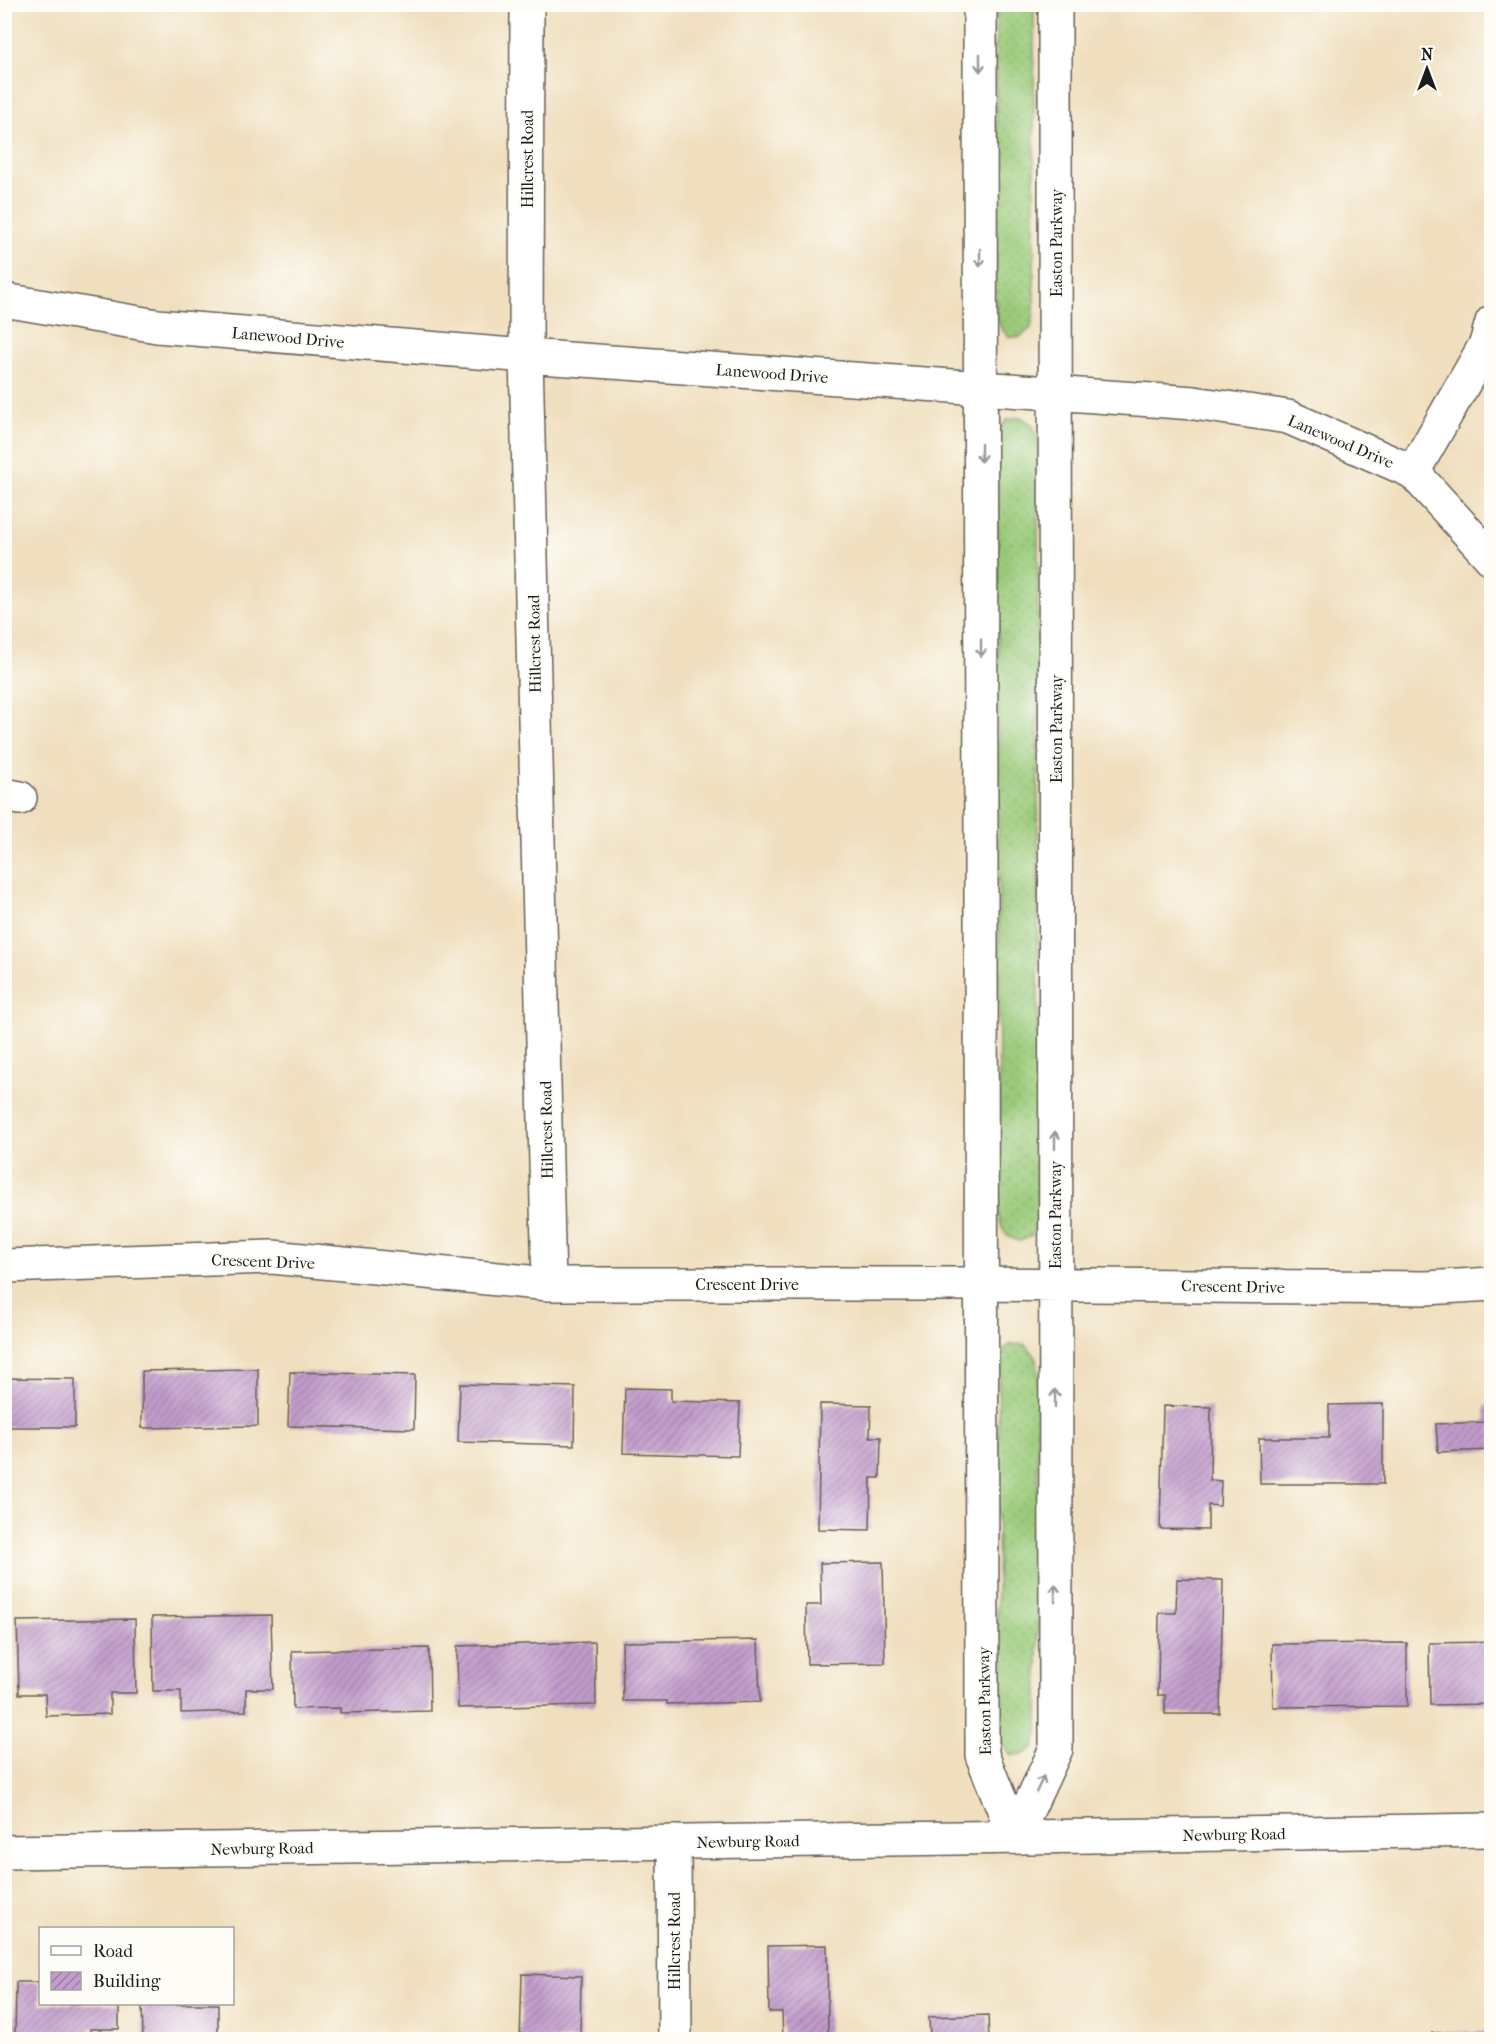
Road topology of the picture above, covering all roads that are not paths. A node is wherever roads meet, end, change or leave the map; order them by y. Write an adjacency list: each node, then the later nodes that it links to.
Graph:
1 (527, 4): 6 (street, Hillcrest Road)
2 (980, 4): 7 (street, Easton Parkway, one-way to 7)
3 (1055, 4): 8 (street, Easton Parkway)
4 (4, 300): 6 (street, Lanewood Drive)
5 (1491, 322): 9 (street)
6 (526, 356): 7 (street, Lanewood Drive); 12 (street, Hillcrest Road)
7 (981, 387): 8 (street, Lanewood Drive); 13 (street, Easton Parkway, one-way to 13)
8 (1057, 393): 9 (street, Lanewood Drive); 14 (street, Easton Parkway, one-way to 8)
9 (1413, 472): 10 (street, Lanewood Drive)
10 (1491, 559)
11 (4, 1266): 12 (street, Crescent Drive)
12 (549, 1284): 13 (street, Crescent Drive)
13 (983, 1284): 14 (street, Crescent Drive); 17 (street, Easton Parkway)
14 (1055, 1284): 15 (street, Crescent Drive); 17 (street, Easton Parkway, one-way to 14)
15 (1491, 1284)
16 (1491, 1830): 17 (street, Newburg Road)
17 (1015, 1837): 18 (street, Newburg Road)
18 (674, 1842): 19 (street, Newburg Road); 20 (street, Hillcrest Road)
19 (4, 1852)
20 (675, 2040)

